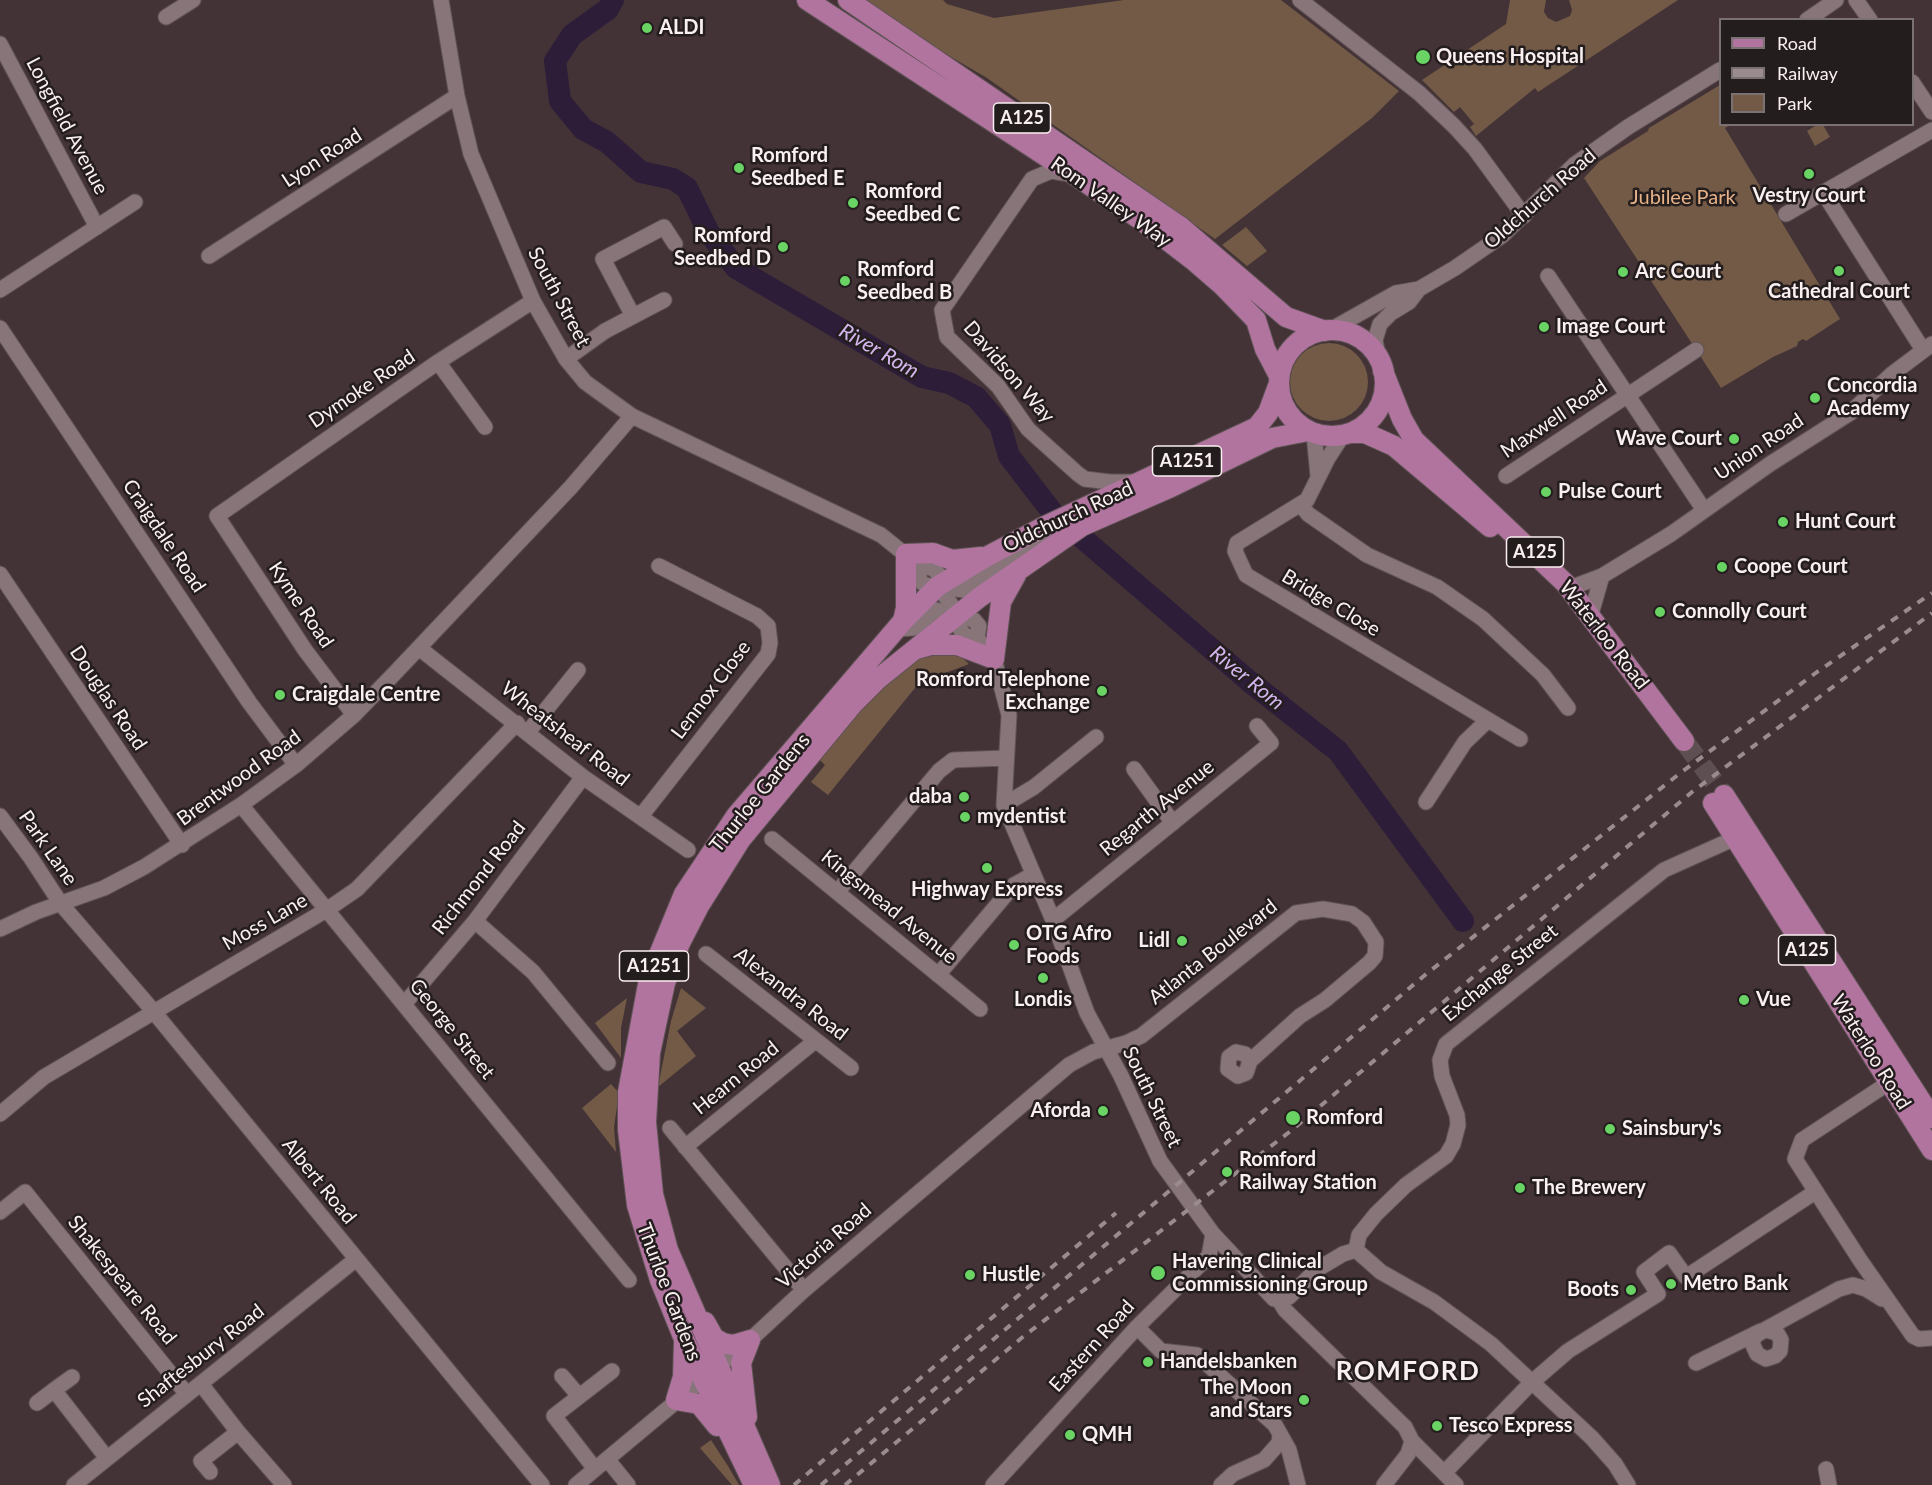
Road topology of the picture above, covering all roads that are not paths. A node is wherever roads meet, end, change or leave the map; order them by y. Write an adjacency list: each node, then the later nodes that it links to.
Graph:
1 (193, 0): 8 (street)
2 (441, 0): 14 (street, South Street)
3 (848, 0): 32 (main road, Rom Valley Way / A125)
4 (1300, 0): 21 (street)
5 (1836, 0): 9 (street)
6 (1856, 0): 10 (street)
7 (817, 2): 17 (main road, Rom Valley Way / A125)
8 (166, 17)
9 (1810, 18)
10 (1869, 18)
11 (0, 45): 22 (street, Longfield Avenue)
12 (1719, 71): 21 (street, Oldchurch Road)
13 (1914, 85): 15 (street)
14 (457, 96): 24 (street, Lyon Road); 29 (street, South Street)
15 (1932, 112)
16 (1932, 130): 18 (street)
17 (1073, 174): 38 (main road, Rom Valley Way / A125); 46 (street, Davidson Way)
18 (1823, 192): 20 (street); 33 (street)
19 (135, 202): 22 (street)
20 (1786, 214)
21 (1524, 216): 26 (street, Oldchurch Road)
22 (97, 227): 27 (street)
23 (675, 244): 30 (street)
24 (209, 256)
25 (1548, 276): 39 (street, Maxwell Road)
26 (1419, 289): 32 (street, Oldchurch Road); 37 (street, Oldchurch Road)
27 (0, 290)
28 (664, 300): 30 (street)
29 (533, 301): 35 (street, South Street); 36 (street, Dymoke Road)
30 (633, 316): 35 (street)
31 (0, 328): 75 (street, Craigdale Road)
32 (1328, 330): 37 (main road); 38 (main road)
33 (1928, 347): 48 (street, Union Road)
34 (1696, 350): 39 (street, Maxwell Road)
35 (566, 359): 40 (street, South Street)
36 (438, 362): 41 (street); 49 (street, Dymoke Road)
37 (1381, 366): 43 (main road); 59 (main road, Waterloo Road / A125)
38 (1278, 380): 42 (main road); 46 (main road, Oldchurch Road / A1251)
39 (1626, 396): 45 (street, Maxwell Road); 48 (street, Maxwell Road)
40 (632, 416): 53 (street, South Street); 63 (street, Brentwood Road)
41 (485, 427)
42 (1311, 432): 43 (main road); 44 (street); 50 (main road, Oldchurch Road / A1251)
43 (1347, 434): 44 (street, Bridge Close); 61 (main road, Waterloo Road / A125)
44 (1318, 476): 47 (street, Bridge Close)
45 (1506, 476)
46 (1143, 482): 50 (main road, Oldchurch Road / A1251)
47 (1301, 505): 67 (street); 69 (street, Bridge Close)
48 (1704, 510): 57 (street, Union Road)
49 (217, 516): 68 (street, Kyme Road)
50 (1078, 519): 51 (main road, Oldchurch Road / A1251)
51 (1058, 530): 52 (main road, Oldchurch Road / A1251); 55 (main road, Oldchurch Road / A1251); 58 (street)
52 (986, 556): 53 (main road, A1251); 58 (main road, Oldchurch Road / A1251)
53 (912, 559): 58 (street, South Street); 62 (main road)
54 (659, 566): 83 (street, Lennox Close)
55 (1019, 570): 60 (main road, Oldchurch Road / A1251); 65 (main road, A1251)
56 (0, 574): 87 (street, Douglas Road)
57 (1602, 576): 59 (street, Union Road); 61 (street)
58 (938, 586): 60 (street, South Street); 62 (main road, Thurloe Gardens / A1251)
59 (1570, 588): 61 (main road, Waterloo Road / A125)
60 (958, 614): 62 (street); 64 (main road, Thurloe Gardens / A1251); 65 (street, South Street)
61 (1591, 614)
62 (900, 625): 124 (main road, Thurloe Gardens / A1251)
63 (419, 648): 68 (street, Brentwood Road); 71 (street, Wheatsheaf Road)
64 (914, 649): 65 (main road); 119 (main road, Thurloe Gardens / A1251)
65 (994, 658): 74 (street, South Street)
66 (578, 670): 71 (street, Moss Lane)
67 (1568, 708)
68 (354, 715): 75 (street, Brentwood Road)
69 (1488, 720): 73 (street, Bridge Close); 79 (street)
70 (1257, 726): 84 (street, Regarth Avenue)
71 (522, 728): 77 (street, Wheatsheaf Road); 92 (street, Moss Lane)
72 (1096, 737): 81 (street)
73 (1520, 739)
74 (1005, 758): 81 (street, South Street); 90 (street)
75 (296, 765): 80 (street, Brentwood Road)
76 (1134, 769): 84 (street)
77 (583, 777): 83 (street, Wheatsheaf Road); 94 (street, Richmond Road)
78 (1718, 799): 85 (main road, Waterloo Road / A125)
79 (1426, 802)
80 (241, 805): 87 (street, Brentwood Road); 92 (street, George Street)
81 (1004, 806): 89 (street, South Street)
82 (0, 816): 91 (street, Park Lane)
83 (641, 816): 88 (street, Wheatsheaf Road)
84 (1173, 823): 93 (street, Regarth Avenue)
85 (1742, 835): 106 (main road, Waterloo Road / A125); 108 (main road, Waterloo Road / A125); 115 (street, Exchange Street)
86 (772, 839): 90 (street, Kingsmead Avenue)
87 (182, 845): 91 (street, Brentwood Road)
88 (688, 850)
89 (1032, 875): 93 (street, South Street); 97 (street)
90 (838, 891): 97 (street, Kingsmead Avenue)
91 (61, 904): 95 (street, Brentwood Road); 100 (street, Albert Road)
92 (328, 909): 98 (street, George Street); 100 (street, Moss Lane)
93 (1053, 920): 102 (street, South Street)
94 (475, 921): 98 (street, Richmond Road); 104 (street)
95 (0, 928)
96 (706, 954): 101 (street, Alexandra Road)
97 (938, 975): 99 (street, Kingsmead Avenue)
98 (405, 1003): 117 (street, George Street)
99 (980, 1009)
100 (152, 1011): 107 (street, Moss Lane); 116 (street, Albert Road)
101 (815, 1041): 105 (street, Alexandra Road); 110 (street, Hearn Road)
102 (1106, 1049): 103 (street, Atlanta Boulevard); 114 (street, South Street); 118 (street, Victoria Road)
103 (1250, 1061)
104 (608, 1063)
105 (851, 1068)
106 (1890, 1082): 111 (main road, Waterloo Road / A125); 112 (street)
107 (0, 1114)
108 (1932, 1119)
109 (670, 1128): 110 (street)
110 (685, 1147): 118 (street)
111 (1932, 1150)
112 (1815, 1192): 121 (street); 131 (street)
113 (0, 1212): 134 (street, Shakespeare Road)
114 (1213, 1234): 120 (street, South Street); 122 (street, Eastern Road)
115 (1356, 1250): 120 (street); 131 (street)
116 (355, 1260): 132 (street, Shaftesbury Road); 150 (street, Albert Road)
117 (631, 1274)
118 (804, 1290): 125 (street, Victoria Road)
119 (687, 1295): 125 (main road, A1251); 128 (main road, Thurloe Gardens / A1251)
120 (1279, 1300): 140 (street, South Street)
121 (1889, 1304): 123 (street); 126 (street)
122 (1137, 1327): 139 (street); 154 (street, Eastern Road)
123 (1932, 1338)
124 (684, 1339): 128 (main road, Thurloe Gardens / A1251); 136 (main road, A1251)
125 (750, 1340): 128 (street, Victoria Road); 141 (main road, A1251)
126 (1696, 1363)
127 (612, 1371): 135 (street)
128 (710, 1372): 136 (street, Victoria Road); 141 (main road, A1251); 147 (main road, A1251)
129 (562, 1376): 135 (street)
130 (72, 1377): 133 (street)
131 (1531, 1383): 146 (street); 159 (street)
132 (201, 1384): 134 (street, Shaftesbury Road); 138 (street)
133 (54, 1390): 137 (street); 142 (street)
134 (186, 1394): 142 (street, Shaftesbury Road)
135 (579, 1396): 143 (street)
136 (676, 1400): 143 (street, Victoria Road); 147 (main road, A1251)
137 (37, 1403)
138 (238, 1432): 145 (street); 149 (street)
139 (1280, 1434): 155 (street); 156 (street)
140 (1412, 1441): 146 (street, South Street); 157 (street)
141 (755, 1452): 153 (main road, A1251)
142 (106, 1457): 148 (street, Shaftesbury Road)
143 (601, 1464): 151 (street, Victoria Road); 152 (street)
144 (1826, 1468): 160 (street)
145 (210, 1472)
146 (1444, 1473): 158 (street, South Street)
147 (751, 1478)
148 (74, 1485)
149 (284, 1485)
150 (542, 1485)
151 (576, 1485)
152 (628, 1485)
153 (770, 1485)
154 (993, 1485)
155 (1221, 1485)
156 (1299, 1485)
157 (1384, 1485)
158 (1456, 1485)
159 (1628, 1485)
160 (1829, 1485)

